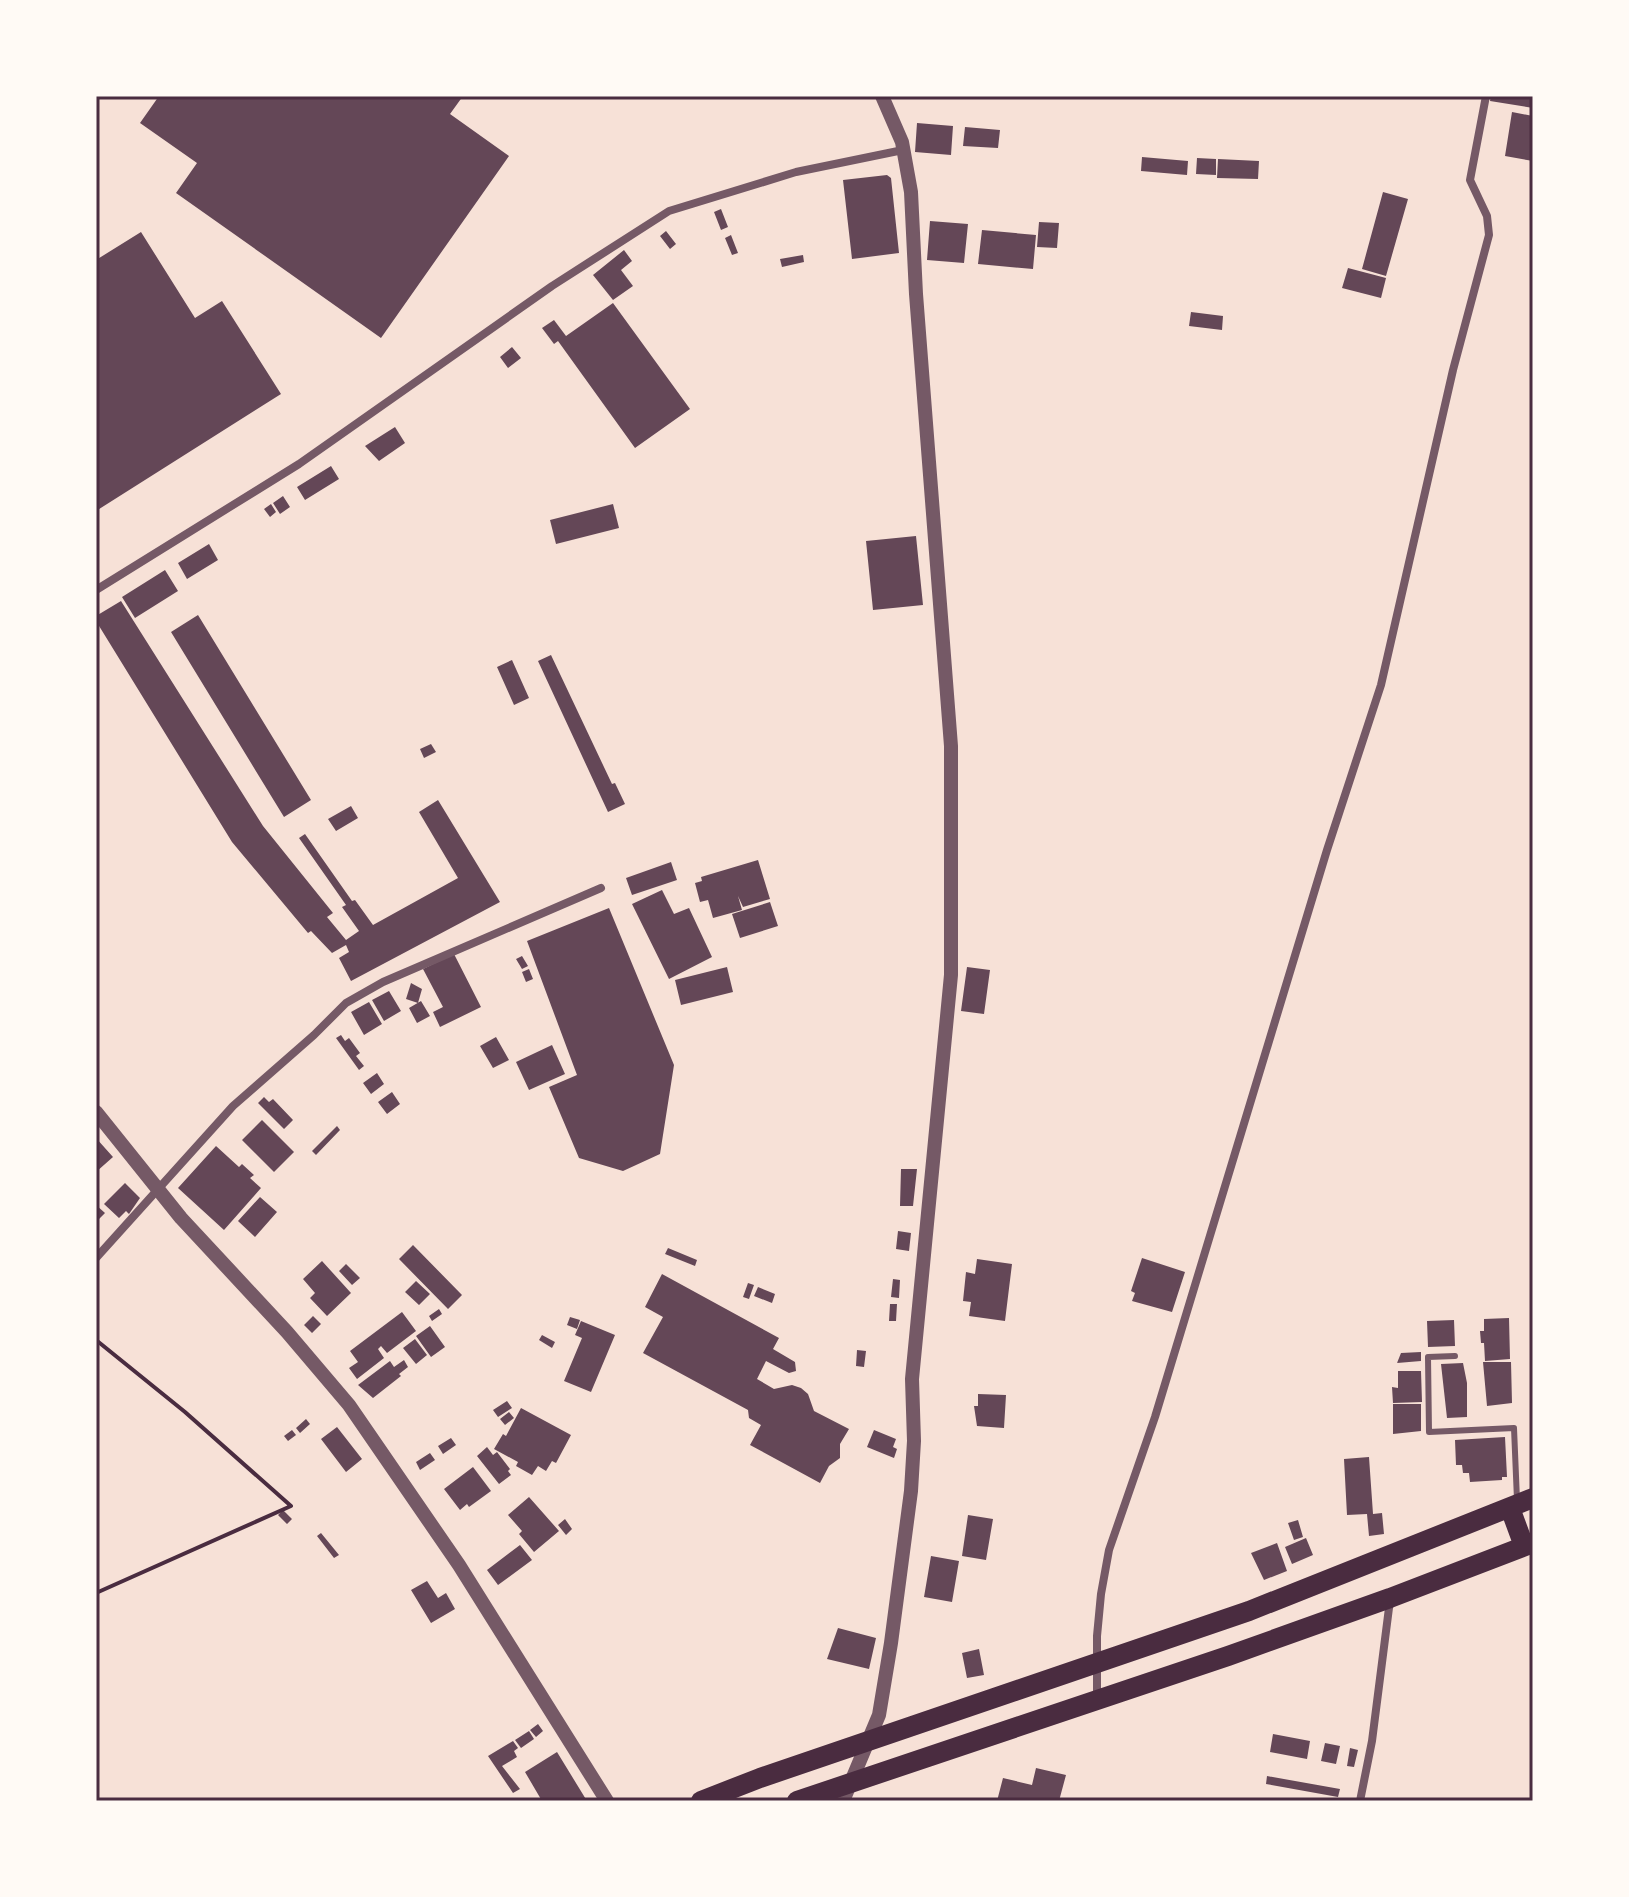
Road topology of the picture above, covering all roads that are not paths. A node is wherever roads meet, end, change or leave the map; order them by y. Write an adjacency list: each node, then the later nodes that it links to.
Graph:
1 (882, 96): 3 (street)
2 (1486, 96): 13 (street)
3 (903, 150): 4 (street); 15 (street)
4 (96, 590)
5 (601, 888): 7 (street)
6 (96, 1112): 7 (street)
7 (158, 1189): 8 (street); 17 (street)
8 (96, 1258)
9 (1455, 1356): 10 (lane)
10 (1520, 1504): 11 (highway); 13 (highway)
11 (1529, 1544): 12 (highway)
12 (1390, 1598): 14 (highway); 20 (street)
13 (1097, 1665): 14 (street); 15 (highway)
14 (1097, 1702): 16 (highway)
15 (868, 1741): 16 (street); 18 (highway)
16 (846, 1792): 19 (highway)
17 (607, 1801)
18 (701, 1801)
19 (797, 1801)
20 (1360, 1801)

